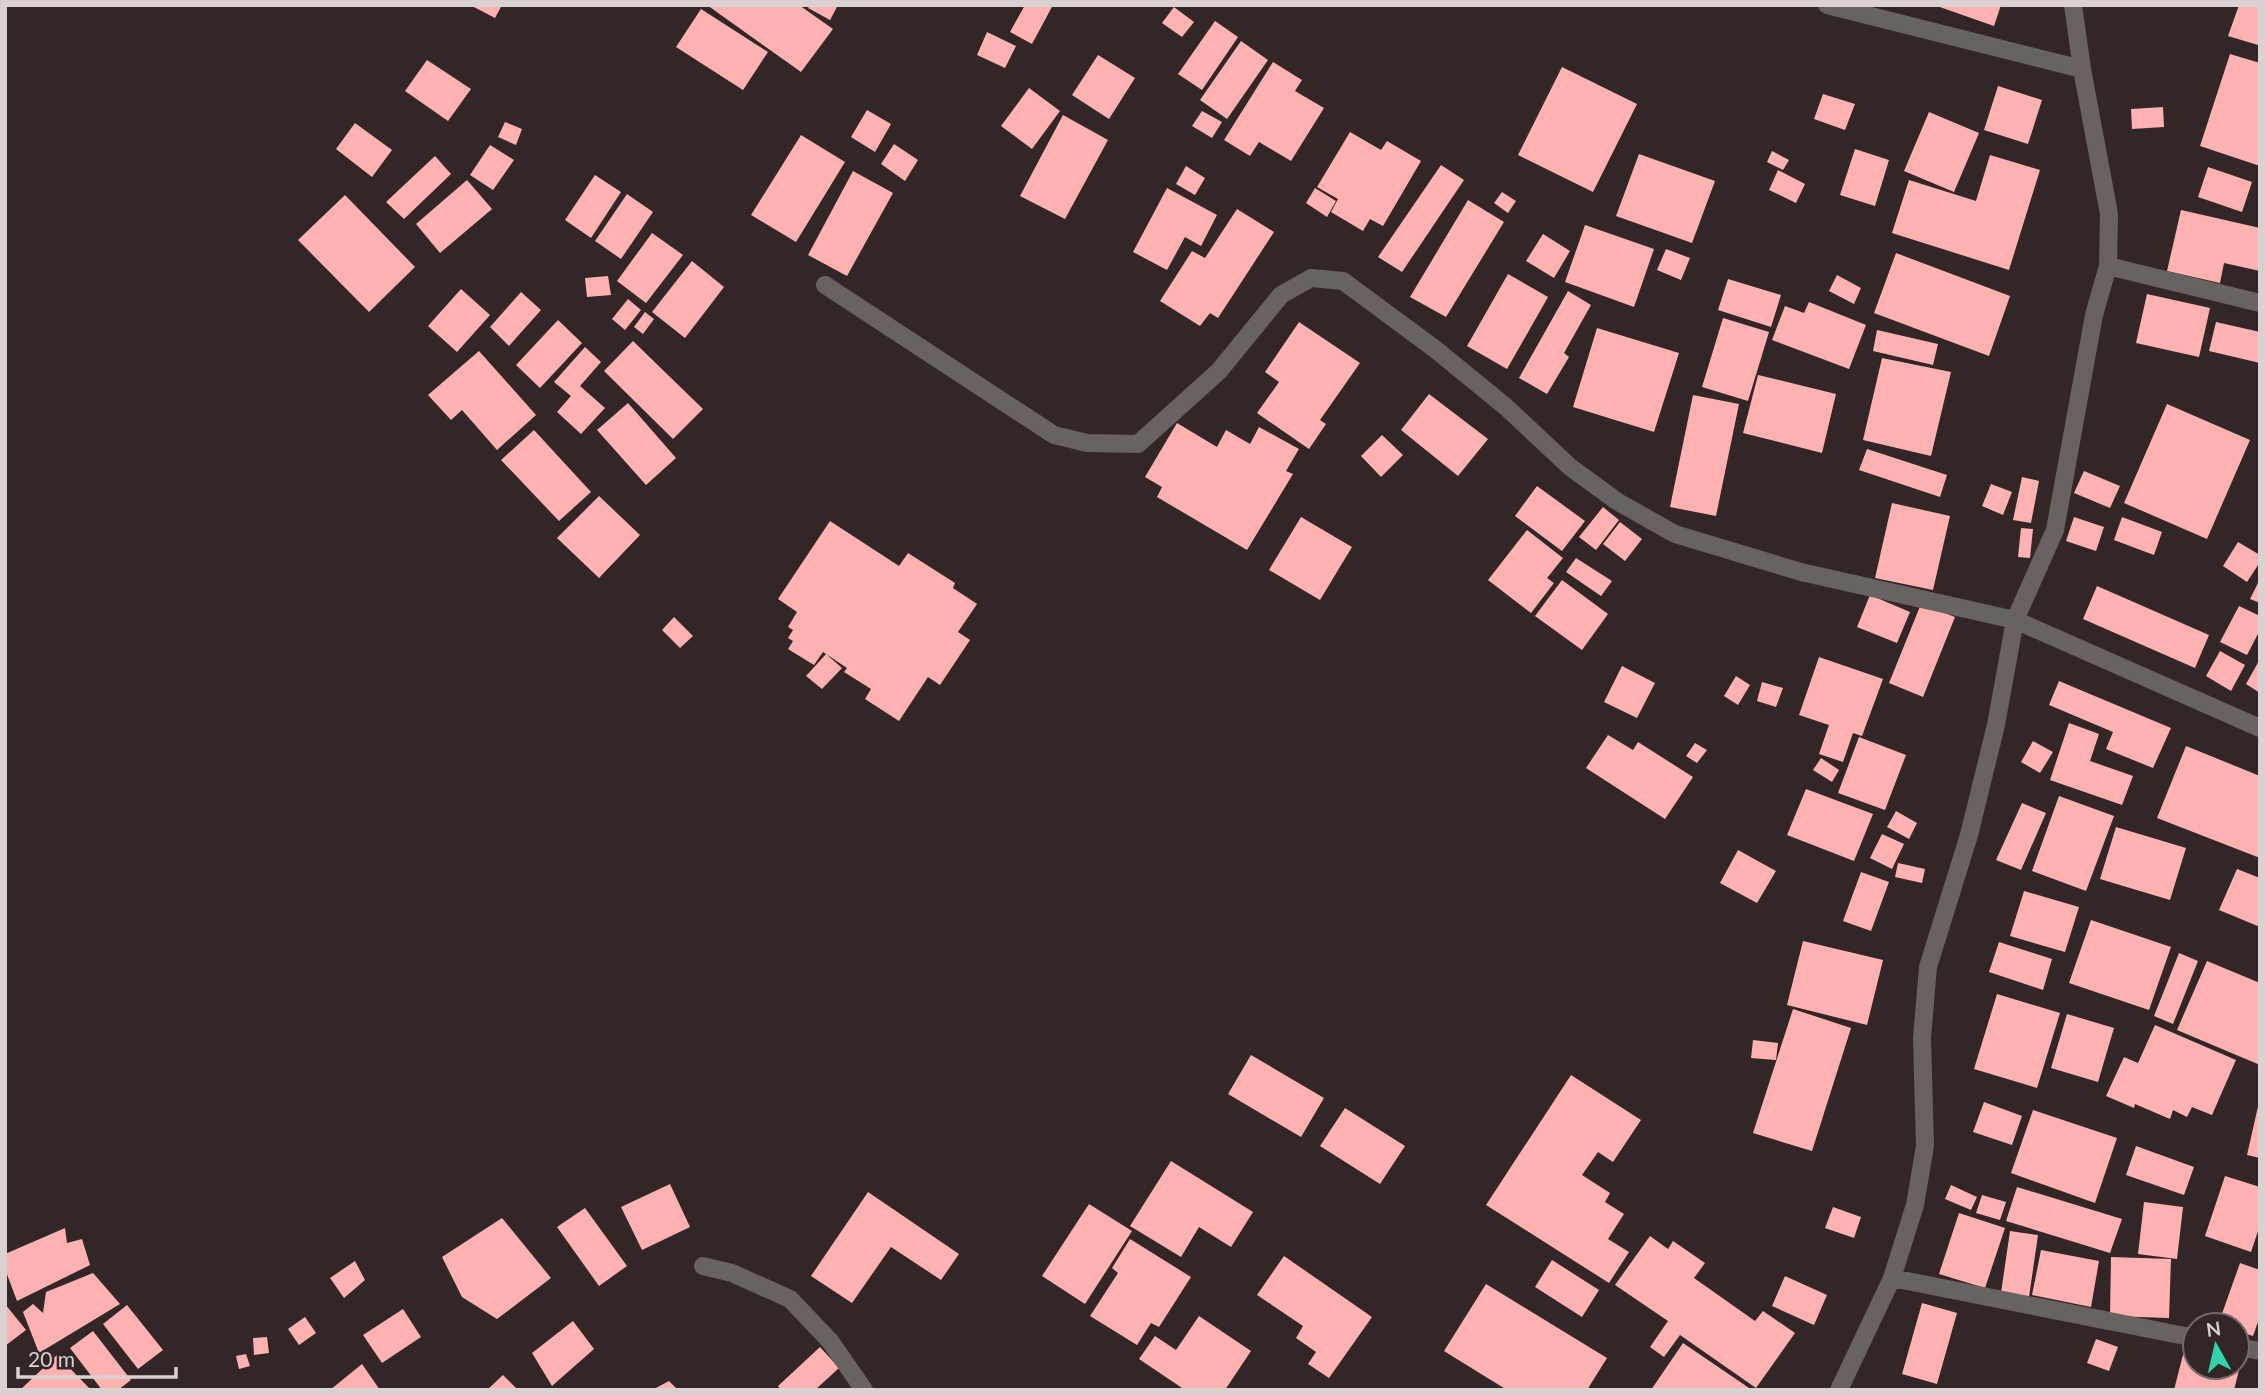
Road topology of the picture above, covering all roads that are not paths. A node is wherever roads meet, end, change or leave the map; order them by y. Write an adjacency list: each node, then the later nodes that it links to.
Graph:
1 (1828, 5): 3 (street)
2 (2073, 5): 3 (street)
3 (2082, 69): 4 (street)
4 (2108, 266): 6 (street); 7 (street)
5 (825, 285): 7 (street)
6 (2260, 303)
7 (2015, 620): 8 (street); 10 (street)
8 (2260, 728)
9 (703, 1266): 12 (street)
10 (1892, 1278): 11 (street); 13 (street)
11 (2181, 1335)
12 (864, 1390)
13 (1839, 1390)

